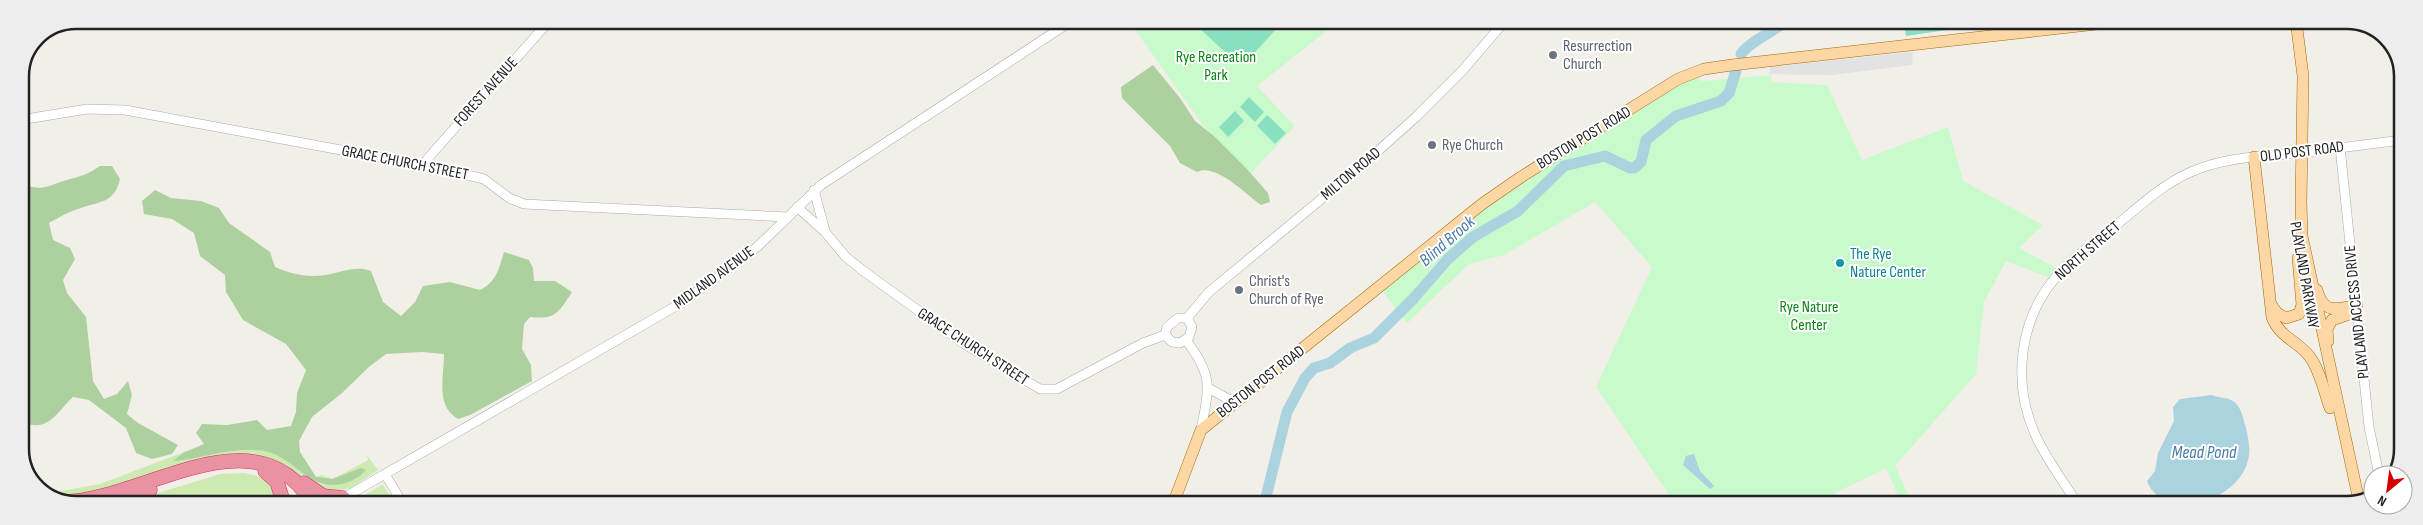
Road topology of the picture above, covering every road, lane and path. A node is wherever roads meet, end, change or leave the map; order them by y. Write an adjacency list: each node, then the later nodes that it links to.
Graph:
1 (542, 29): 11 (street, FOREST AVENUE)
2 (1059, 29): 13 (street, MIDLAND AVENUE)
3 (1498, 29): 21 (street, MILTON ROAD)
4 (2053, 29): 26 (main road, BOSTON POST ROAD)
5 (2297, 29): 6 (main road, PLAYLAND PARKWAY)
6 (2299, 43): 17 (main road, PLAYLAND PARKWAY); 18 (main road, PLAYLAND PARKWAY)
7 (29, 118): 11 (street, GRACE CHURCH STREET)
8 (2394, 141): 9 (street, OLD POST ROAD)
9 (2340, 147): 10 (street, OLD POST ROAD, bridge); 20 (street, PLAYLAND ACCESS DRIVE)
10 (2254, 157): 12 (street, OLD POST ROAD); 19 (main road)
11 (422, 165): 15 (street, GRACE CHURCH STREET)
12 (2202, 167): 42 (street, NORTH STREET)
13 (814, 190): 14 (street, MIDLAND AVENUE); 16 (street, GRACE CHURCH STREET)
14 (796, 206): 15 (street, MIDLAND AVENUE); 16 (street, GRACE CHURCH STREET)
15 (787, 217): 31 (street, MIDLAND AVENUE)
16 (825, 232): 22 (street, GRACE CHURCH STREET)
17 (2304, 246): 20 (main road); 24 (main road, PLAYLAND PARKWAY)
18 (2298, 258): 19 (main road); 27 (main road, PLAYLAND PARKWAY)
19 (2270, 302): 27 (main road)
20 (2357, 309): 24 (main road); 29 (street, PLAYLAND ACCESS DRIVE)
21 (1187, 318): 22 (street); 23 (street)
22 (1166, 335): 23 (street)
23 (1186, 340): 25 (street)
24 (2333, 385): 32 (main road, PLAYLAND PARKWAY)
25 (1208, 388): 26 (street); 28 (street)
26 (1234, 402): 28 (main road, BOSTON POST ROAD)
27 (2330, 408): 43 (main road, PLAYLAND PARKWAY)
28 (1201, 430): 41 (main road, BOSTON POST ROAD)
29 (2377, 465)
30 (266, 468): 33 (highway); 34 (highway); 35 (highway); 36 (highway); 37 (highway); 38 (highway)
31 (385, 474): 39 (street, MIDLAND AVENUE); 40 (street)
32 (2358, 495)
33 (104, 496)
34 (138, 496)
35 (281, 496)
36 (298, 496)
37 (307, 496)
38 (323, 496)
39 (347, 496)
40 (398, 496)
41 (1177, 496)
42 (2072, 496)
43 (2350, 496)

